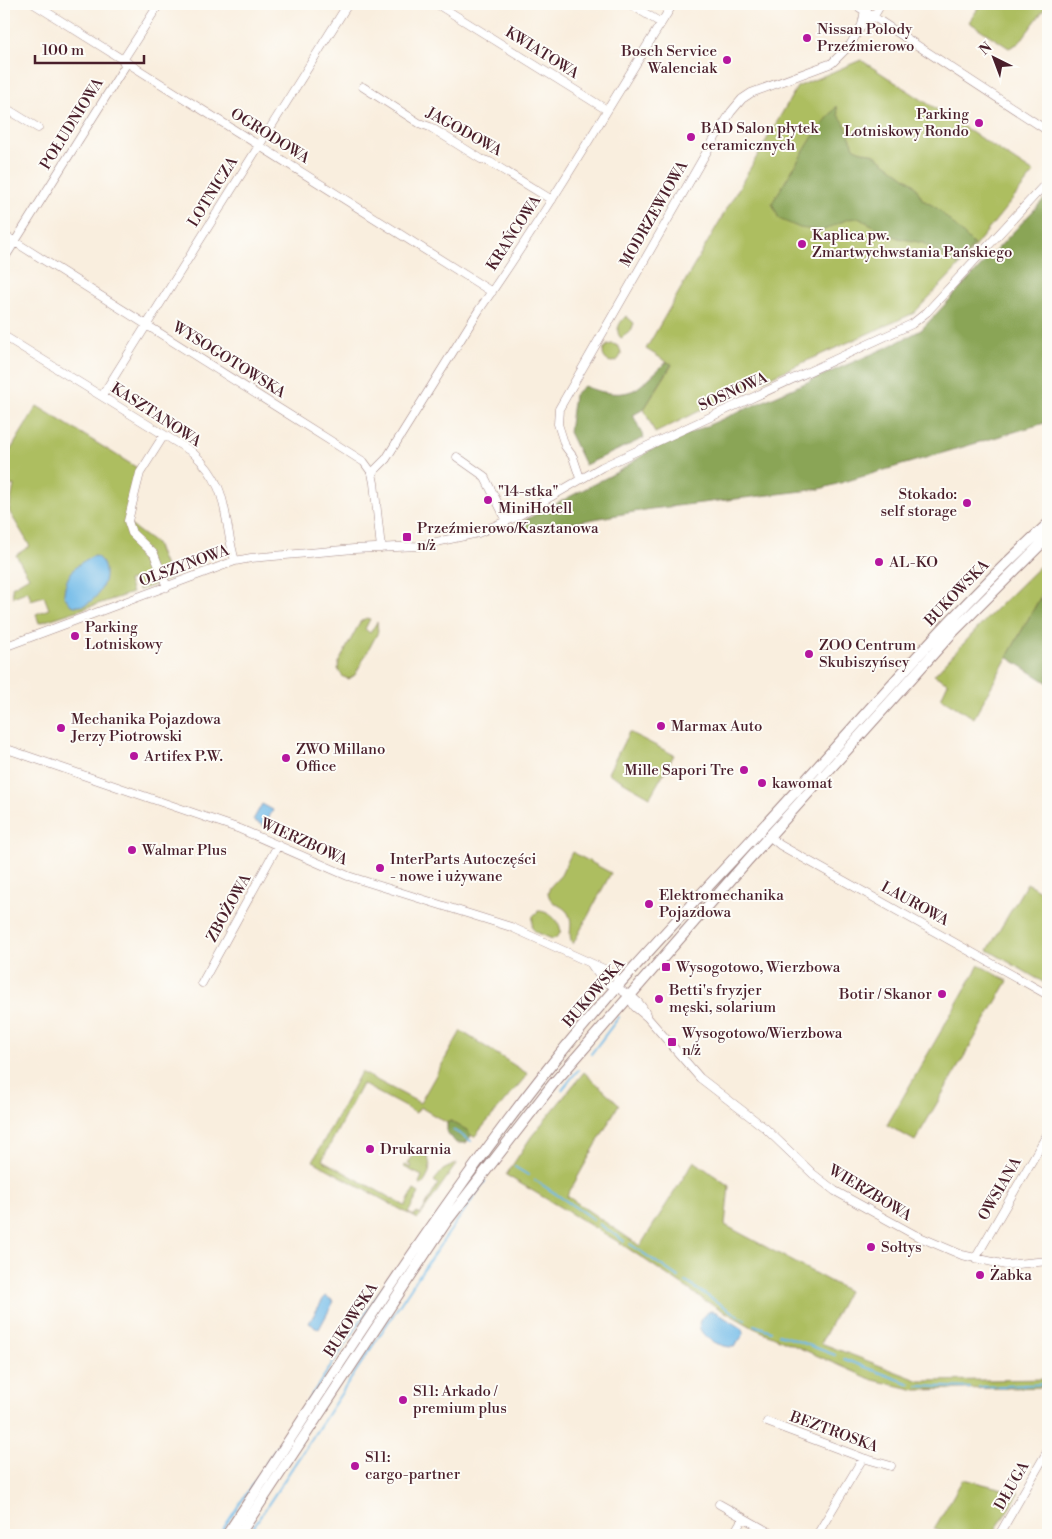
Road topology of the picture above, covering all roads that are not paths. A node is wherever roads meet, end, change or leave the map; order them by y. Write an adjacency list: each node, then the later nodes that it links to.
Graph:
1 (34, 4): 13 (street, OGRODOWA)
2 (159, 4): 13 (street, POŁUDNIOWA)
3 (348, 4): 19 (street, LOTNICZA)
4 (437, 4): 16 (street, KWIATOWA)
5 (630, 4): 11 (street)
6 (673, 4): 11 (street, KRAŃCOWA)
7 (854, 4): 9 (street)
8 (881, 4): 10 (street)
9 (867, 7): 10 (street); 12 (street, MODRZEWIOWA)
10 (874, 16): 12 (street, MODRZEWIOWA); 18 (street)
11 (661, 23): 16 (street, KRAŃCOWA)
12 (862, 25): 32 (street, MODRZEWIOWA)
13 (123, 60): 19 (street, OGRODOWA); 23 (street, POŁUDNIOWA)
14 (363, 87): 21 (street, JAGODOWA)
15 (4, 107): 17 (street)
16 (607, 110): 21 (street, KRAŃCOWA)
17 (38, 128)
18 (1048, 131)
19 (259, 145): 25 (street, OGRODOWA); 26 (street, LOTNICZA)
20 (1048, 181): 32 (street, SOSNOWA)
21 (552, 200): 25 (street, KRAŃCOWA)
22 (4, 235): 23 (street, WYSOGOTOWSKA)
23 (14, 242): 24 (street, POŁUDNIOWA); 26 (street, WYSOGOTOWSKA)
24 (4, 259)
25 (492, 292): 31 (street, KRAŃCOWA)
26 (146, 325): 28 (street, LOTNICZA); 31 (street, WYSOGOTOWSKA)
27 (4, 336): 28 (street, KASZTANOWA)
28 (102, 396): 29 (street, KASZTANOWA)
29 (164, 435): 37 (street, KASZTANOWA); 38 (street)
30 (457, 457): 33 (street)
31 (372, 473): 36 (street)
32 (580, 478): 33 (street, SOSNOWA)
33 (507, 521): 36 (street, SOSNOWA)
34 (1048, 524): 46 (main road, BUKOWSKA)
35 (1048, 537): 41 (main road, BUKOWSKA)
36 (381, 548): 37 (street, OLSZYNOWA)
37 (235, 561): 38 (street, OLSZYNOWA)
38 (167, 587): 39 (street, OLSZYNOWA)
39 (4, 647)
40 (4, 748): 42 (street, WIERZBOWA)
41 (769, 836): 47 (street, LAUROWA); 48 (main road, BUKOWSKA)
42 (278, 845): 43 (street, WIERZBOWA); 45 (street, ZBOŻOWA)
43 (591, 964): 44 (street, WIERZBOWA); 46 (street, WIERZBOWA)
44 (605, 982): 46 (street, WIERZBOWA); 49 (street)
45 (202, 983)
46 (619, 987): 48 (street, WIERZBOWA); 49 (main road, BUKOWSKA)
47 (1048, 995)
48 (628, 996): 51 (street, WIERZBOWA); 60 (main road, BUKOWSKA)
49 (604, 1003): 59 (main road, BUKOWSKA)
50 (1048, 1134): 51 (street, OWSIANA)
51 (975, 1259): 52 (street, WIERZBOWA)
52 (1048, 1261)
53 (767, 1422): 55 (street, BEZTROSKA)
54 (1048, 1450): 64 (street, DŁUGA)
55 (862, 1458): 56 (street, BEZTROSKA); 63 (street)
56 (891, 1466)
57 (719, 1504): 58 (street)
58 (743, 1518): 61 (street); 62 (street)
59 (227, 1535)
60 (239, 1535)
61 (733, 1535)
62 (774, 1535)
63 (817, 1535)
64 (999, 1535)

